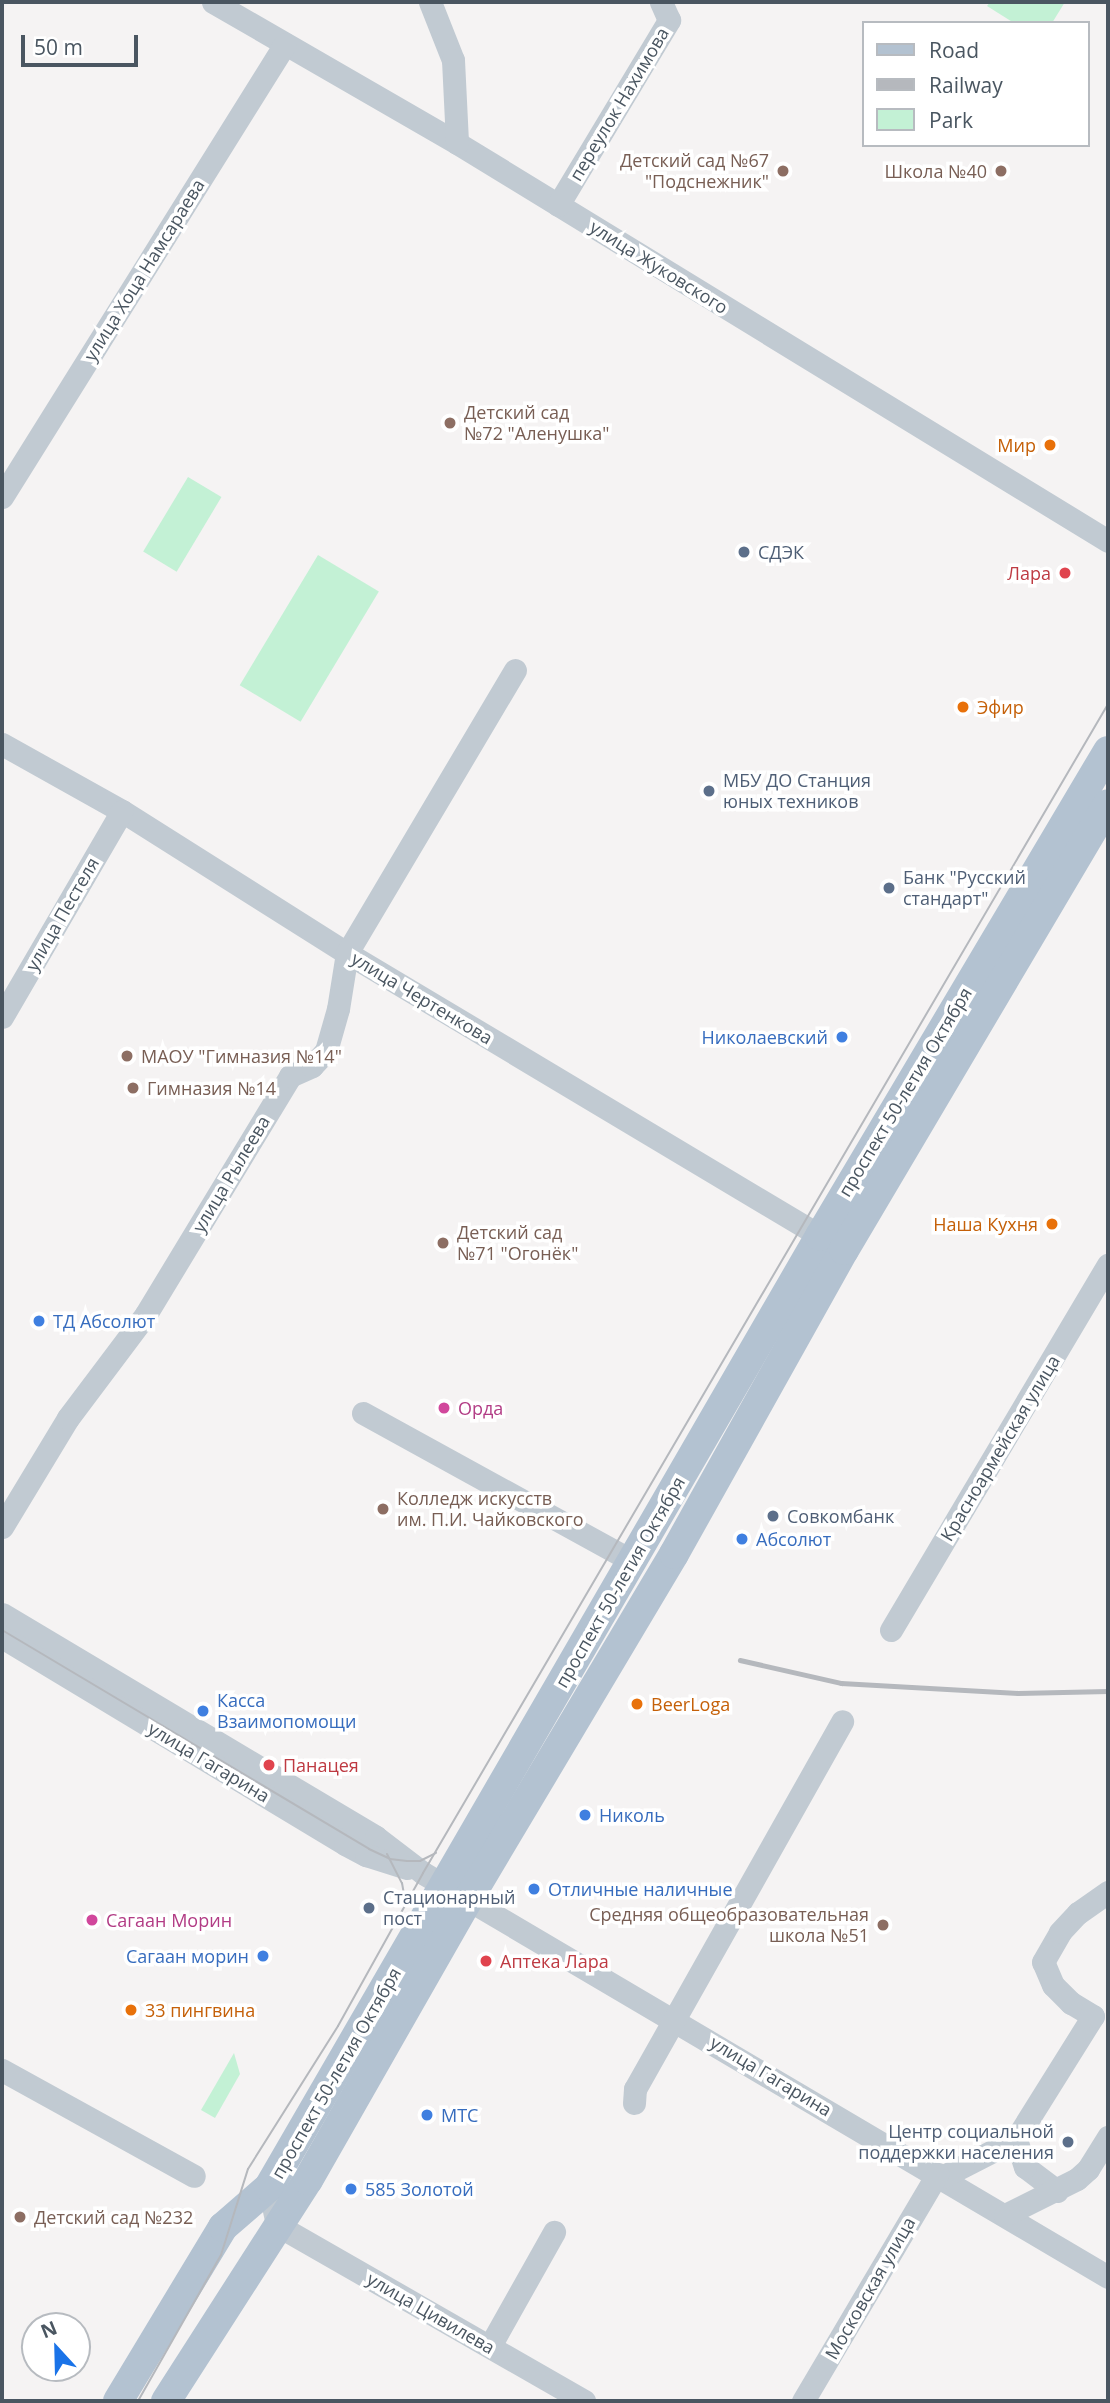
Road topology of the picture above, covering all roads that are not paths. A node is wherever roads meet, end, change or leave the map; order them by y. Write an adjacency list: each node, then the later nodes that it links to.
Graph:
1 (213, 2): 4 (street, улица Жуковского)
2 (430, 2): 5 (street)
3 (670, 8): 6 (street, переулок Нахимова)
4 (285, 44): 5 (street, улица Жуковского); 7 (street, улица Хоца Намсараева)
5 (457, 142): 6 (street, улица Жуковского)
6 (558, 205): 8 (street, улица Жуковского)
7 (2, 497)
8 (1106, 539)
9 (515, 670): 14 (street, улица Рылеева)
10 (2, 744): 13 (street, улица Чертенкова)
11 (1108, 751): 16 (main road, проспект 50-летия Октября)
12 (1108, 804): 16 (main road, проспект 50-летия Октября)
13 (122, 811): 14 (street, улица Чертенкова); 15 (street, улица Пестеля)
14 (347, 953): 16 (street, улица Чертенкова); 19 (street, улица Рылеева)
15 (2, 1017)
16 (832, 1243): 20 (main road, проспект 50-летия Октября); 25 (main road, проспект 50-летия Октября)
17 (1108, 1265): 22 (street, Красноармейская улица)
18 (363, 1413): 20 (street)
19 (2, 1527)
20 (632, 1561): 25 (main road, проспект 50-летия Октября)
21 (2, 1614): 25 (street, улица Гагарина)
22 (891, 1630)
23 (2, 1637): 25 (street, улица Гагарина)
24 (842, 1721): 27 (street)
25 (446, 1885): 27 (street, улица Гагарина); 35 (main road, проспект 50-летия Октября); 38 (main road, проспект 50-летия Октября)
26 (1108, 1892): 28 (street)
27 (674, 2018): 30 (street); 34 (street, улица Гагарина)
28 (1100, 2021): 32 (street)
29 (2, 2070): 33 (street)
30 (634, 2103)
31 (1108, 2137): 36 (street)
32 (1016, 2139): 34 (street); 36 (street)
33 (194, 2176)
34 (939, 2176): 37 (street, улица Гагарина); 45 (street, Московская улица)
35 (269, 2187): 38 (street); 42 (main road, проспект 50-летия Октября)
36 (1057, 2191): 37 (street)
37 (1005, 2215): 40 (street, улица Гагарина)
38 (277, 2225): 41 (street, улица Цивилева); 43 (main road, проспект 50-летия Октября)
39 (554, 2232): 41 (street)
40 (1108, 2277)
41 (490, 2346): 44 (street, улица Цивилева)
42 (118, 2401)
43 (166, 2401)
44 (584, 2401)
45 (803, 2401)

